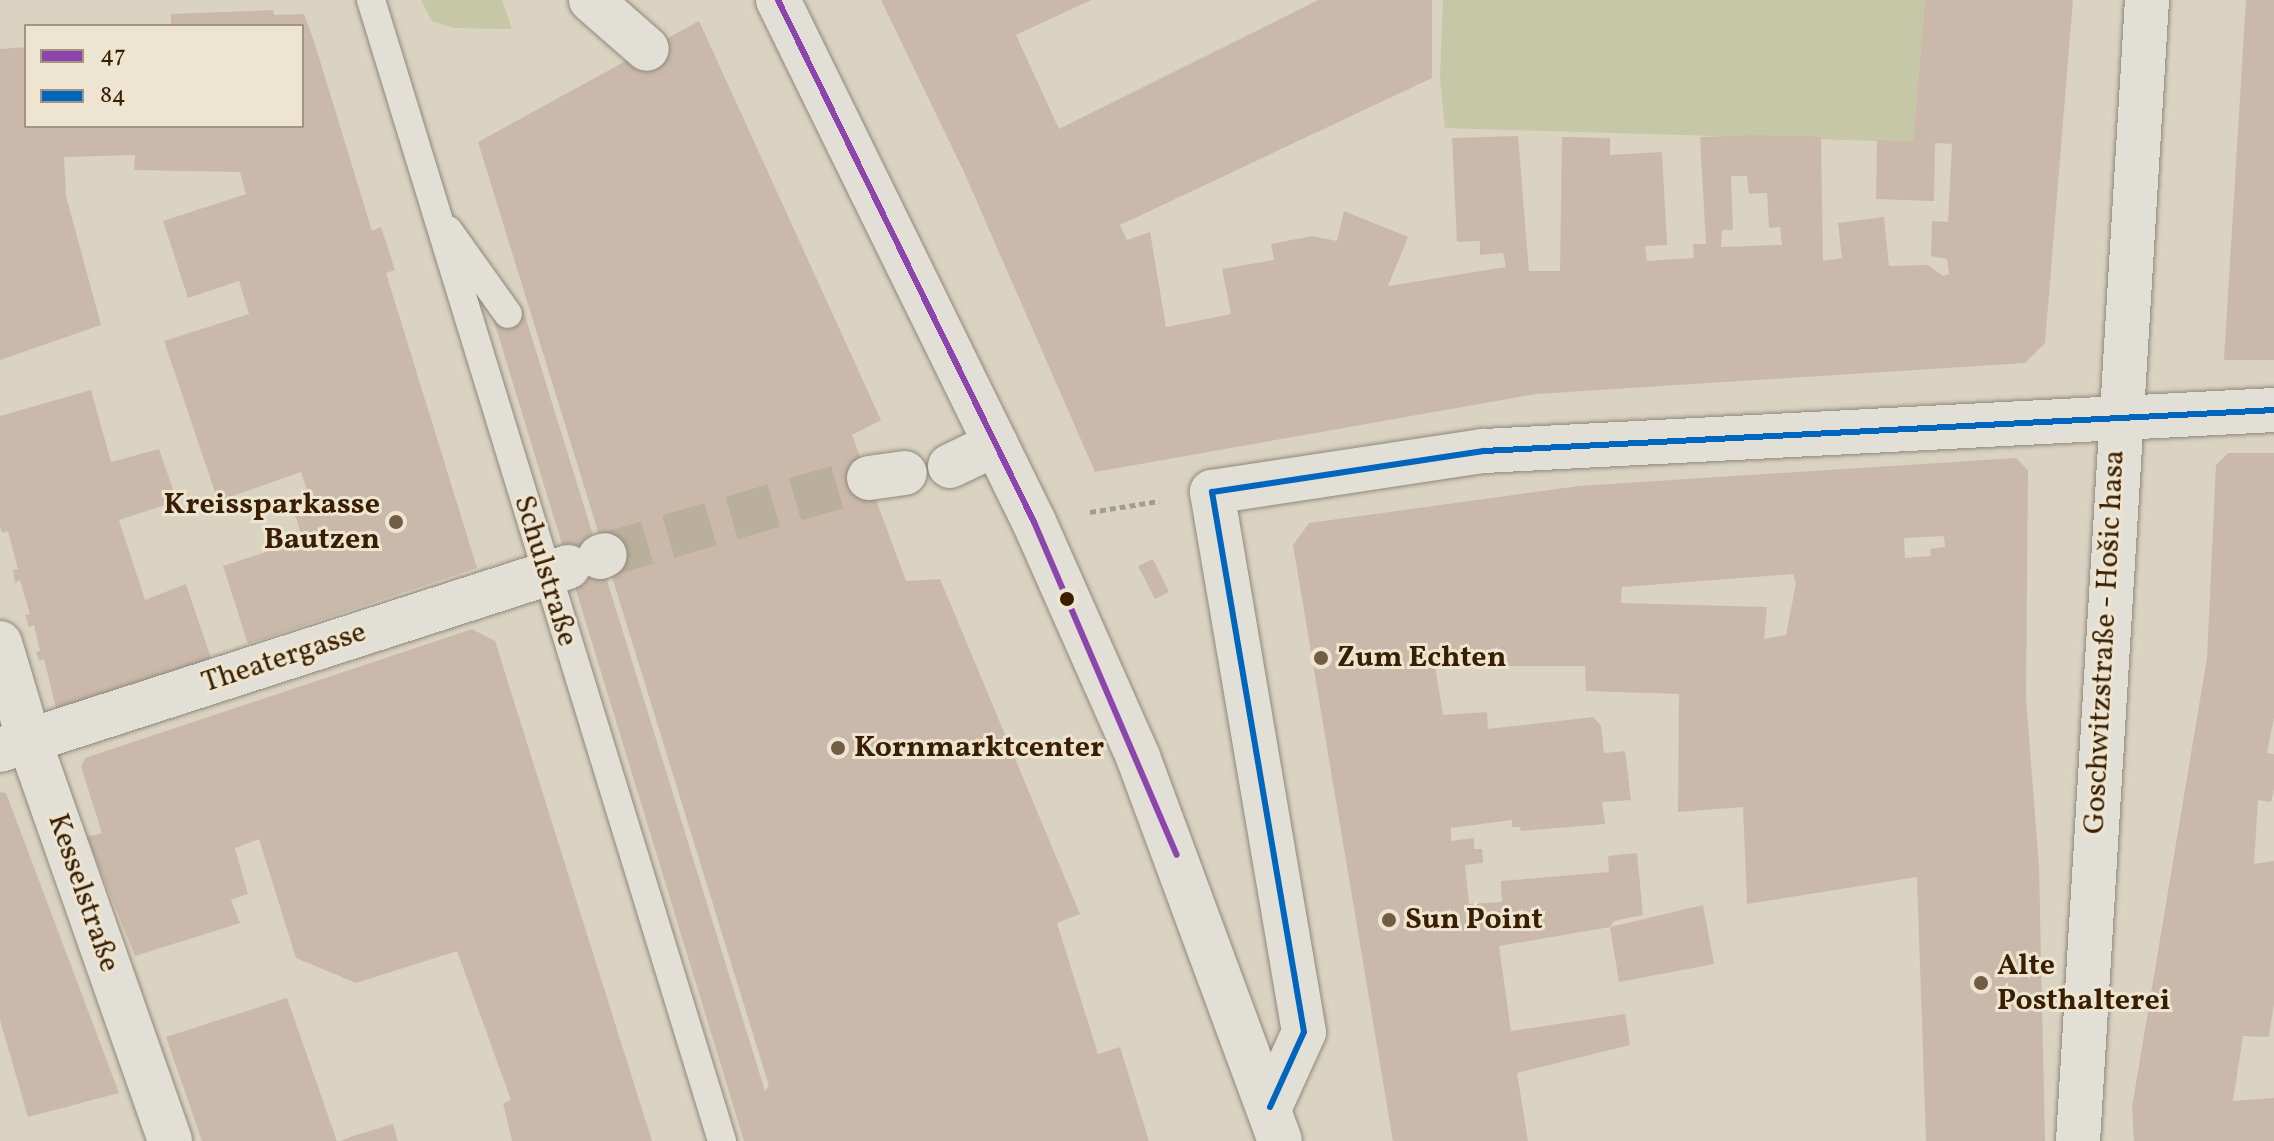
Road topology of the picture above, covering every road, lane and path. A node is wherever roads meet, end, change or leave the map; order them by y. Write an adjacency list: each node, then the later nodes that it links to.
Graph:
1 (371, 0): 6 (lane, Schulstraße)
2 (591, 0): 5 (street)
3 (778, 0): 10 (street)
4 (2147, 0): 9 (street, Goschwitzstraße - Hošic hasa)
5 (647, 49)
6 (434, 209): 7 (lane); 14 (lane, Schulstraße)
7 (508, 314)
8 (2274, 410): 9 (street)
9 (2118, 418): 12 (street); 20 (street, Goschwitzstraße - Hošic hasa)
10 (996, 444): 11 (street); 13 (street)
11 (950, 466)
12 (1212, 492): 13 (path); 17 (street)
13 (1034, 522): 17 (street)
14 (580, 563): 16 (street, Theatergasse); 19 (lane, Schulstraße)
15 (0, 643): 16 (street, Kesselstraße)
16 (14, 745): 18 (street, Kesselstraße)
17 (1275, 1124)
18 (170, 1141)
19 (722, 1141)
20 (2078, 1141)

